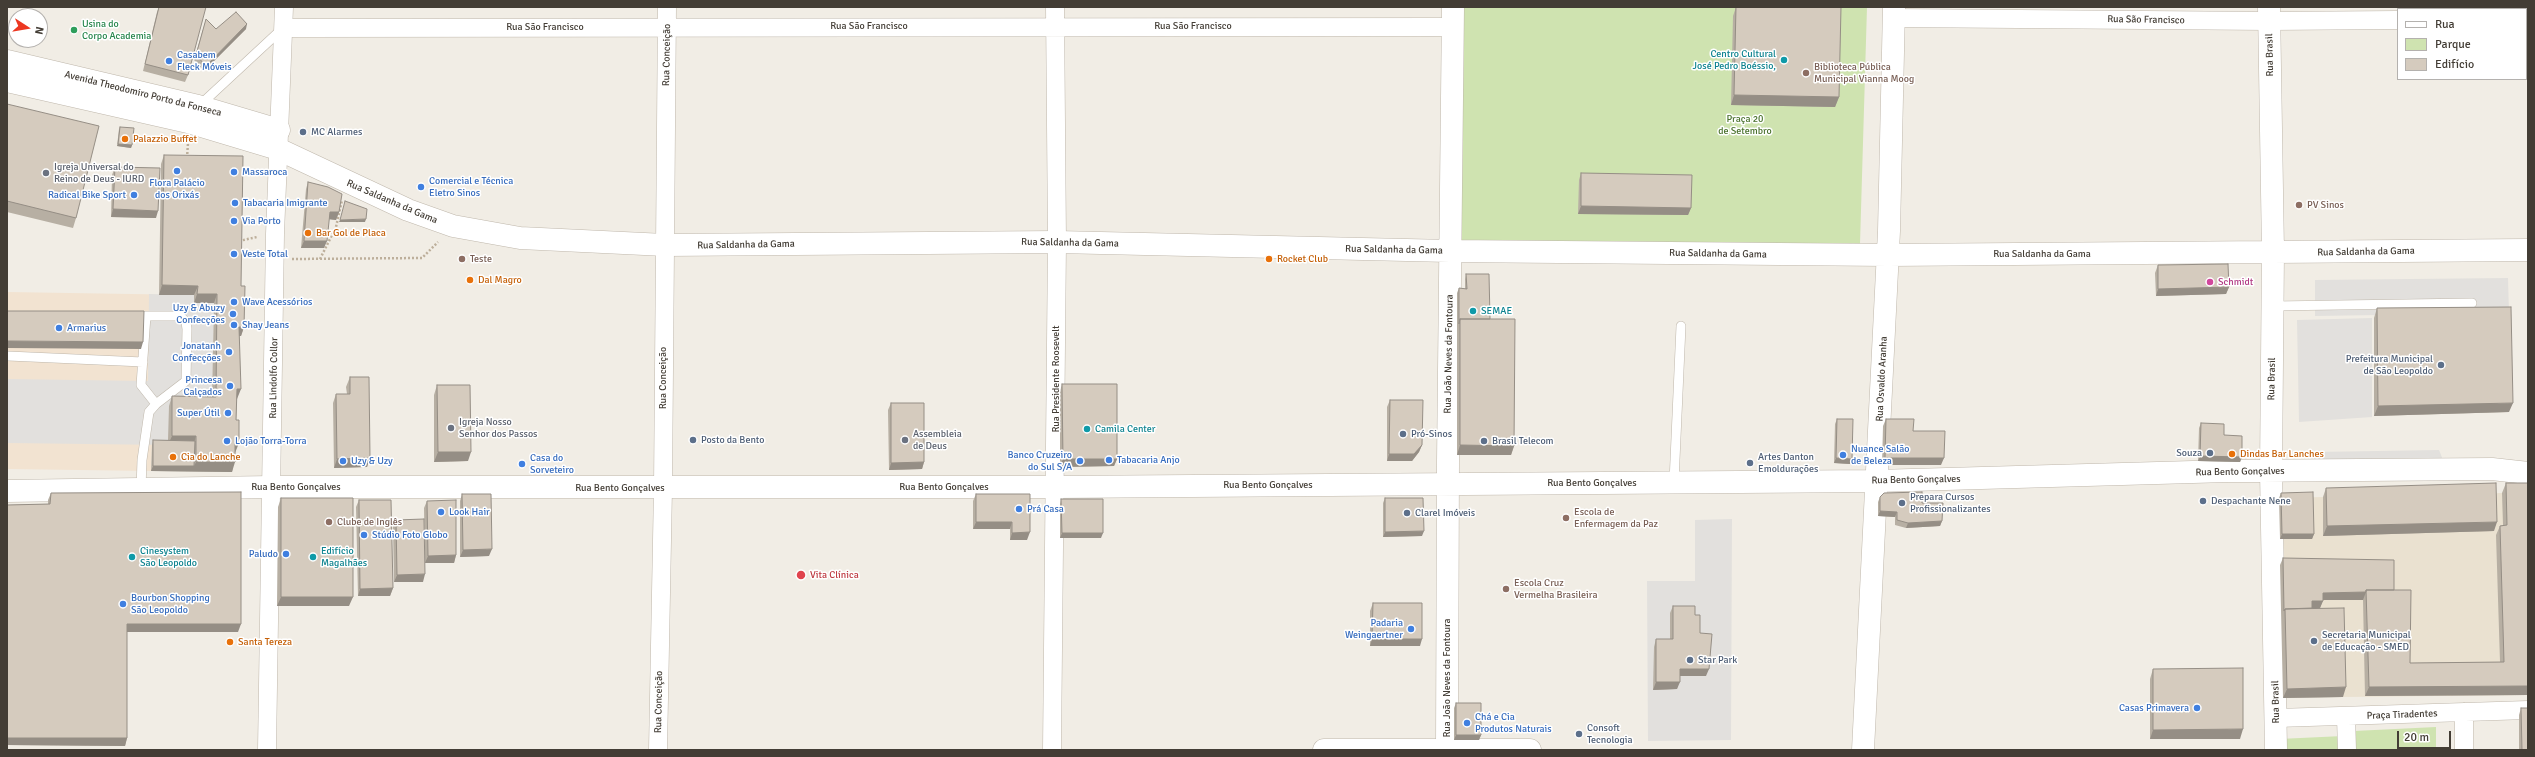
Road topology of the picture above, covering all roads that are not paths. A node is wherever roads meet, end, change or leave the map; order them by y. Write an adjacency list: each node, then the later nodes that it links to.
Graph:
1 (284, 7): 10 (street, Rua Lindolfo Collor)
2 (667, 7): 8 (street, Rua Conceição)
3 (1055, 7): 9 (street, Rua Presidente Roosevelt)
4 (1894, 12): 5 (street, Rua São Francisco); 20 (street, Rua Osvaldo Aranha)
5 (2269, 14): 7 (street, Rua São Francisco); 19 (street, Rua Brasil)
6 (1453, 17): 9 (street, Rua São Francisco); 18 (street, Rua João Neves da Fontoura)
7 (2397, 20)
8 (667, 26): 9 (street, Rua São Francisco); 10 (street, Rua São Francisco); 16 (street, Rua Conceição)
9 (1055, 26): 15 (street, Rua Presidente Roosevelt)
10 (284, 28): 13 (lane); 14 (street, Rua Lindolfo Collor)
11 (7, 61): 13 (street, Avenida Theodomiro Porto da Fonseca)
12 (7, 81): 13 (street, Avenida Theodomiro Porto da Fonseca)
13 (193, 114): 14 (street, Avenida Theodomiro Porto da Fonseca)
14 (279, 139): 16 (street, Rua Saldanha da Gama); 36 (street, Rua Lindolfo Collor)
15 (1057, 242): 16 (street, Rua Saldanha da Gama); 18 (street, Rua Saldanha da Gama); 37 (street, Rua Presidente Roosevelt)
16 (665, 245): 38 (street, Rua Conceição)
17 (2528, 250): 19 (street, Rua Saldanha da Gama)
18 (1450, 251): 20 (street, Rua Saldanha da Gama); 35 (street, Rua João Neves da Fontoura)
19 (2273, 252): 20 (street, Rua Saldanha da Gama); 22 (street, Rua Brasil)
20 (1888, 256): 33 (street, Rua Osvaldo Aranha)
21 (2472, 303): 22 (lane)
22 (2273, 306): 31 (street, Rua Brasil)
23 (123, 316): 24 (lane)
24 (146, 316): 27 (lane); 28 (lane)
25 (1681, 326): 34 (lane)
26 (8, 356): 27 (lane)
27 (143, 362): 28 (lane)
28 (156, 404): 39 (lane)
29 (2528, 462): 30 (street)
30 (2492, 469): 31 (street, Rua Bento Gonçalves); 32 (street, Rua Bento Gonçalves)
31 (2271, 471): 33 (street, Rua Bento Gonçalves); 44 (street, Rua Brasil)
32 (2528, 473)
33 (1876, 481): 34 (street, Rua Bento Gonçalves); 51 (street, Rua Osvaldo Aranha)
34 (1674, 482): 35 (street, Rua Bento Gonçalves)
35 (1448, 484): 37 (street, Rua Bento Gonçalves); 45 (street, Rua João Neves da Fontoura)
36 (272, 487): 38 (street, Rua Bento Gonçalves); 39 (street, Rua Bento Gonçalves); 46 (street, Rua Lindolfo Collor)
37 (1055, 487): 38 (street, Rua Bento Gonçalves); 48 (street, Rua Presidente Roosevelt)
38 (663, 488): 47 (street, Rua Conceição)
39 (141, 489): 40 (street, Rua Bento Gonçalves)
40 (7, 491)
41 (2528, 710): 42 (street, Praça Tiradentes)
42 (2464, 712): 43 (street, Praça Tiradentes); 54 (street)
43 (2346, 717): 44 (street, Praça Tiradentes); 53 (street)
44 (2277, 718): 52 (street, Rua Brasil)
45 (1447, 749): 49 (street); 50 (street)
46 (267, 750)
47 (658, 750)
48 (1052, 750)
49 (1324, 750)
50 (1530, 750)
51 (1863, 750)
52 (2276, 750)
53 (2347, 750)
54 (2464, 750)

